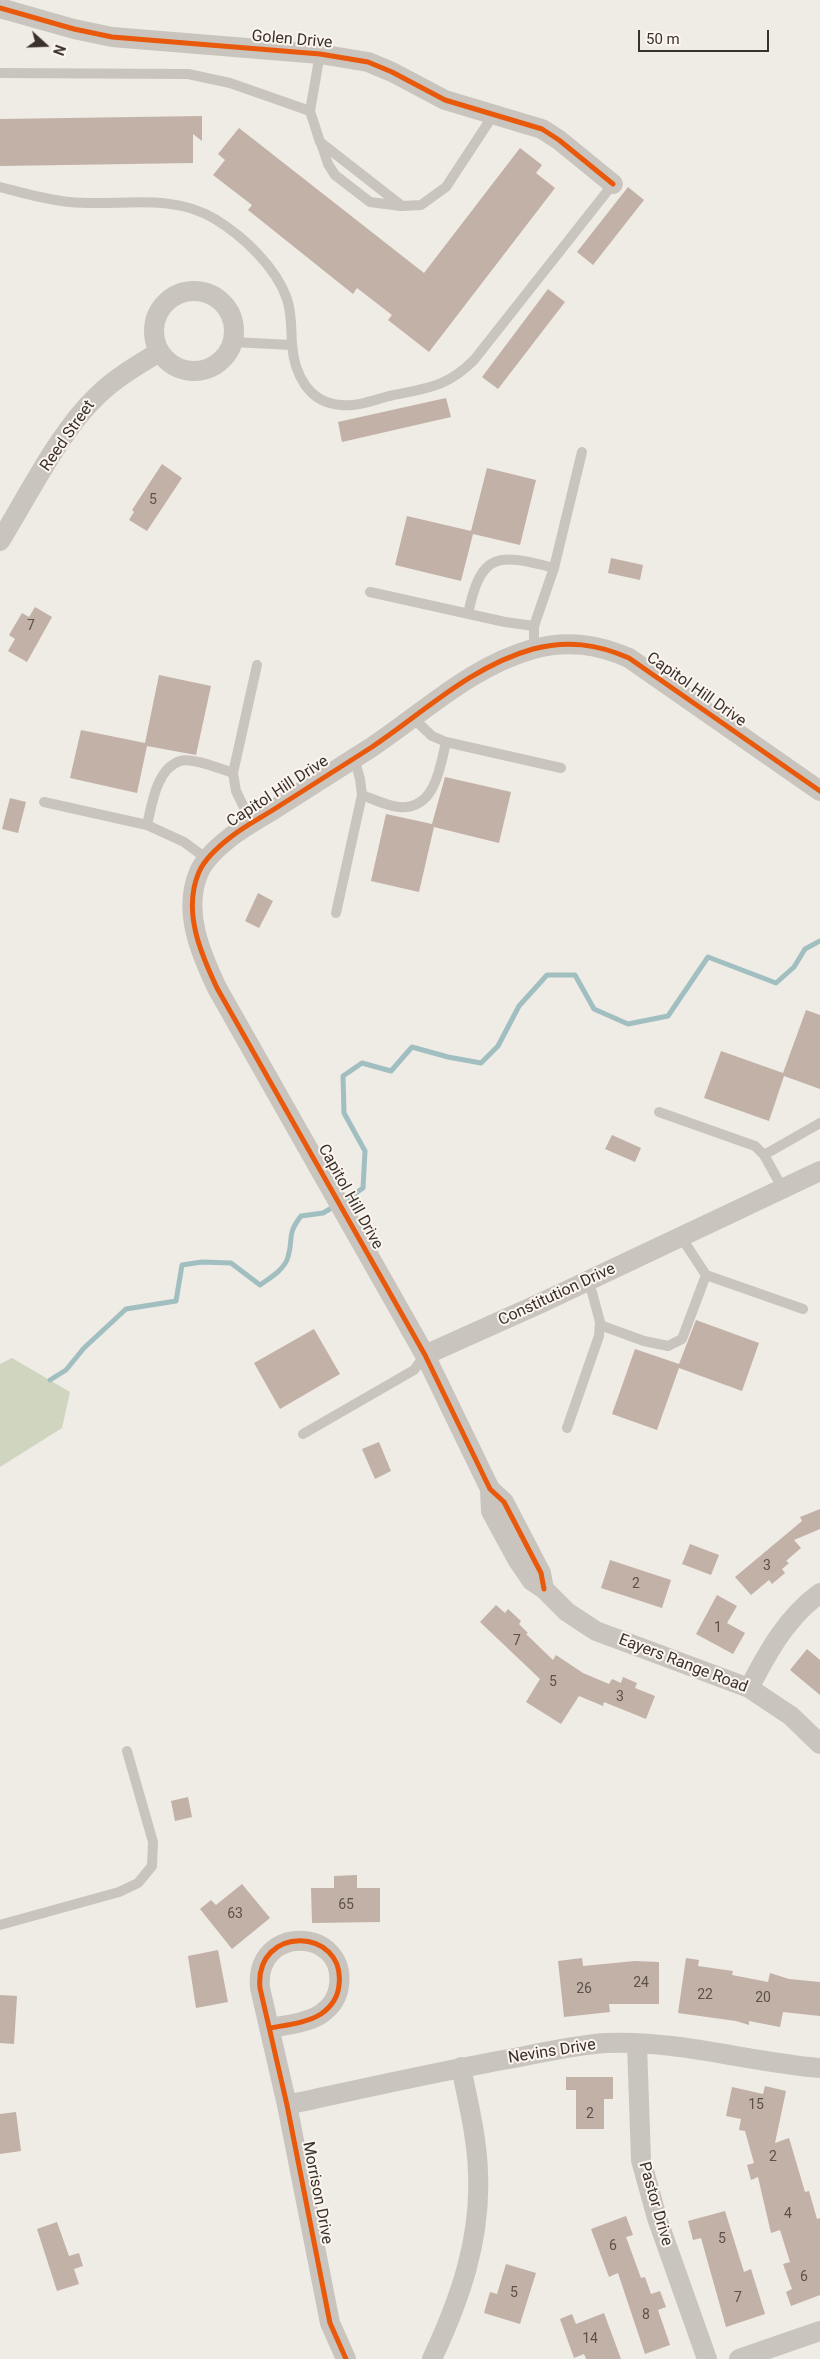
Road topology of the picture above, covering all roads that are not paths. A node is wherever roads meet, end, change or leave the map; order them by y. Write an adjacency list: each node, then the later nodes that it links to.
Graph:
1 (0, 8): 2 (street, Golen Drive)
2 (320, 54): 4 (lane); 5 (street, Golen Drive)
3 (0, 73): 4 (lane)
4 (310, 111): 6 (lane)
5 (494, 114): 7 (street, Golen Drive); 9 (lane)
6 (320, 142): 9 (lane); 9 (lane)
7 (613, 184): 11 (lane)
8 (0, 187): 11 (lane)
9 (402, 206)
10 (233, 342): 11 (lane); 12 (street); 12 (street)
11 (292, 345)
12 (159, 352): 14 (street, Reed Street)
13 (582, 452): 15 (lane)
14 (0, 541)
15 (554, 568): 17 (lane); 18 (lane)
16 (370, 592): 17 (lane)
17 (468, 614): 18 (lane)
18 (534, 626): 19 (lane)
19 (534, 649): 21 (street, Capitol Hill Drive); 26 (street, Capitol Hill Drive)
20 (257, 664): 25 (lane)
21 (413, 718): 22 (lane); 23 (street, Capitol Hill Drive)
22 (446, 742): 24 (lane); 27 (lane)
23 (354, 758): 27 (lane); 29 (street, Capitol Hill Drive)
24 (561, 768)
25 (233, 773): 29 (lane); 30 (lane)
26 (820, 791)
27 (362, 796): 32 (lane)
28 (44, 802): 30 (lane)
29 (252, 824): 31 (street, Capitol Hill Drive)
30 (147, 825): 31 (lane)
31 (207, 859): 43 (street, Capitol Hill Drive)
32 (336, 914)
33 (658, 1112): 35 (lane)
34 (820, 1123): 35 (lane)
35 (764, 1155): 37 (lane)
36 (820, 1171): 37 (street, Constitution Drive)
37 (783, 1189): 38 (street, Constitution Drive)
38 (681, 1237): 39 (lane); 40 (street, Constitution Drive)
39 (706, 1275): 41 (lane); 42 (lane)
40 (588, 1281): 42 (lane); 43 (street, Constitution Drive)
41 (803, 1309)
42 (600, 1325): 44 (lane)
43 (425, 1356): 45 (lane, Constitution Drive); 47 (street, Eayers Range Road)
44 (567, 1428)
45 (303, 1434)
46 (820, 1593): 47 (street)
47 (749, 1688): 48 (street, Eayers Range Road)
48 (820, 1744)
49 (127, 1751): 50 (lane)
50 (0, 1925)
51 (270, 2028): 51 (street, Morrison Drive); 55 (street, Morrison Drive)
52 (637, 2044): 53 (street, Nevins Drive); 54 (street, Nevins Drive); 59 (street, Pastor Drive)
53 (462, 2067): 55 (street, Nevins Drive); 58 (street)
54 (820, 2068)
55 (287, 2105): 57 (street, Morrison Drive)
56 (820, 2331): 60 (street)
57 (346, 2359)
58 (432, 2359)
59 (707, 2359)
60 (739, 2359)

